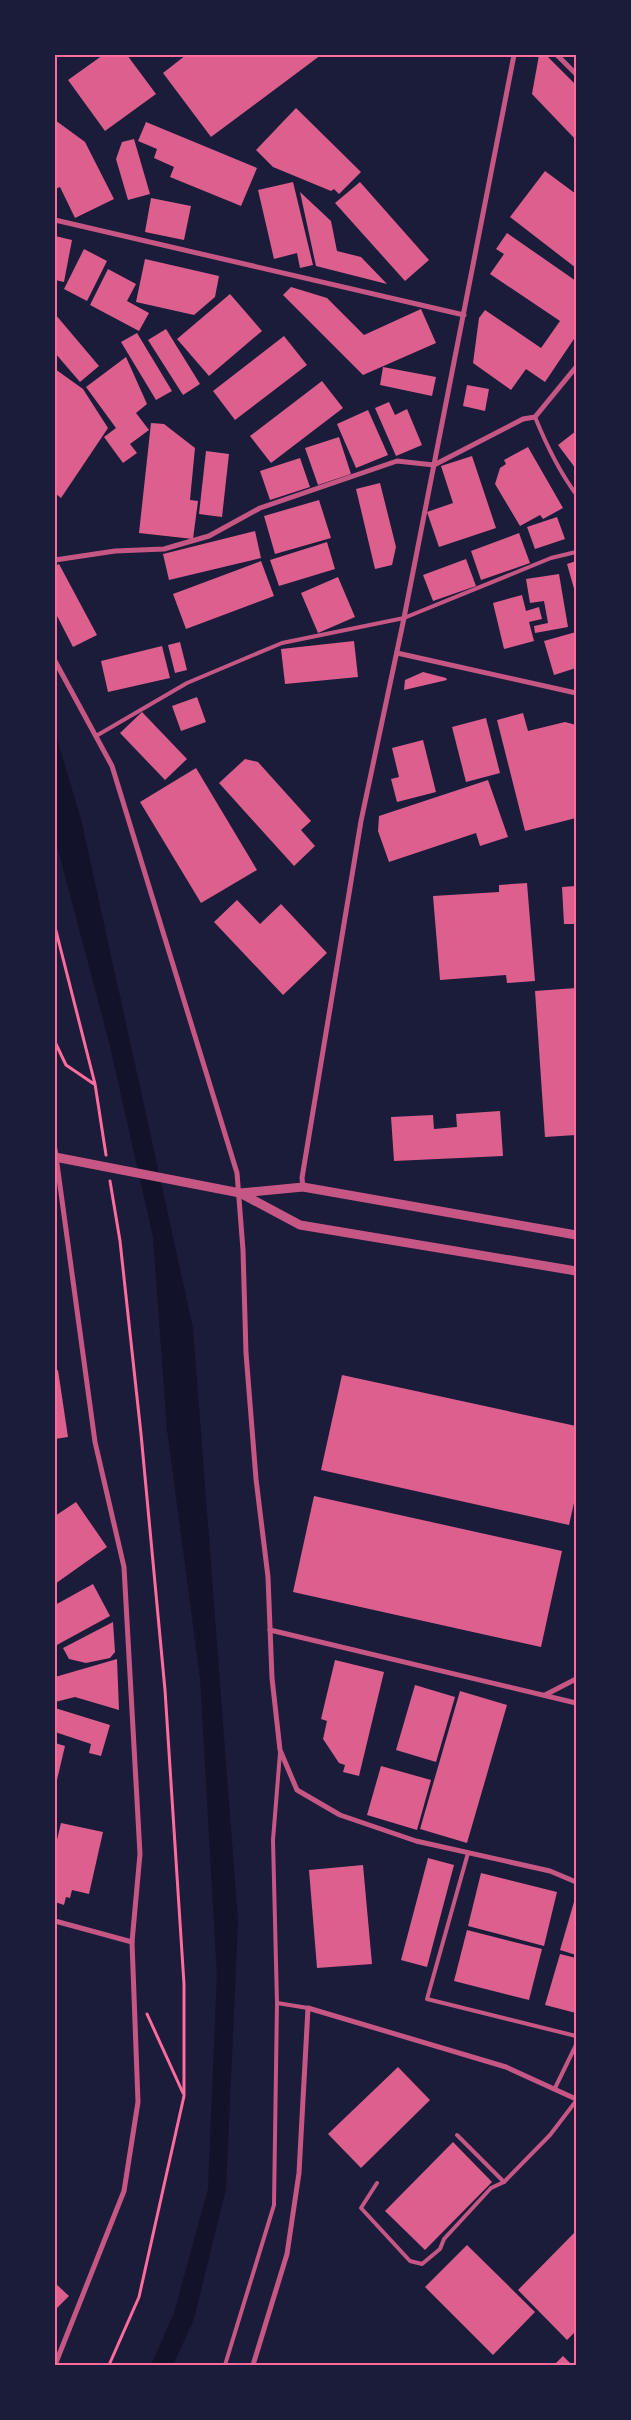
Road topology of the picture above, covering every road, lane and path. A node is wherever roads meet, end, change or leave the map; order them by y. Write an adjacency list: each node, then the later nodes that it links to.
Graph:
1 (514, 55): 5 (street)
2 (557, 55): 3 (street)
3 (576, 74)
4 (55, 220): 5 (street)
5 (464, 315): 8 (street)
6 (576, 367): 7 (street)
7 (535, 417): 8 (street); 9 (lane)
8 (434, 465): 11 (street); 12 (street)
9 (576, 494)
10 (576, 552): 12 (lane)
11 (55, 560)
12 (404, 618): 13 (street); 16 (lane)
13 (397, 653): 15 (street); 23 (street)
14 (55, 661): 16 (street)
15 (576, 693)
16 (96, 736): 24 (street)
17 (55, 927): 19 (path)
18 (55, 1042): 19 (path)
19 (95, 1084): 21 (path)
20 (55, 1155): 24 (street); 35 (street)
21 (107, 1163)
22 (109, 1172): 42 (path)
23 (303, 1187): 24 (street); 25 (street)
24 (240, 1193): 26 (street); 27 (street)
25 (576, 1235)
26 (576, 1271)
27 (270, 1630): 29 (street); 31 (street)
28 (576, 1679): 29 (street)
29 (545, 1695): 30 (street)
30 (576, 1703)
31 (280, 1750): 32 (street); 36 (lane)
32 (468, 1853): 33 (street); 39 (lane)
33 (576, 1882)
34 (55, 1921): 35 (street)
35 (132, 1942): 47 (street)
36 (277, 2003): 37 (lane); 49 (lane)
37 (308, 2008): 41 (street); 50 (street)
38 (144, 2009): 42 (path)
39 (576, 2036)
40 (576, 2046): 41 (lane)
41 (556, 2088): 43 (street)
42 (184, 2096): 48 (path)
43 (576, 2100): 45 (lane)
44 (457, 2135): 45 (lane)
45 (504, 2182): 46 (lane)
46 (377, 2184)
47 (55, 2365)
48 (109, 2365)
49 (224, 2365)
50 (253, 2365)

